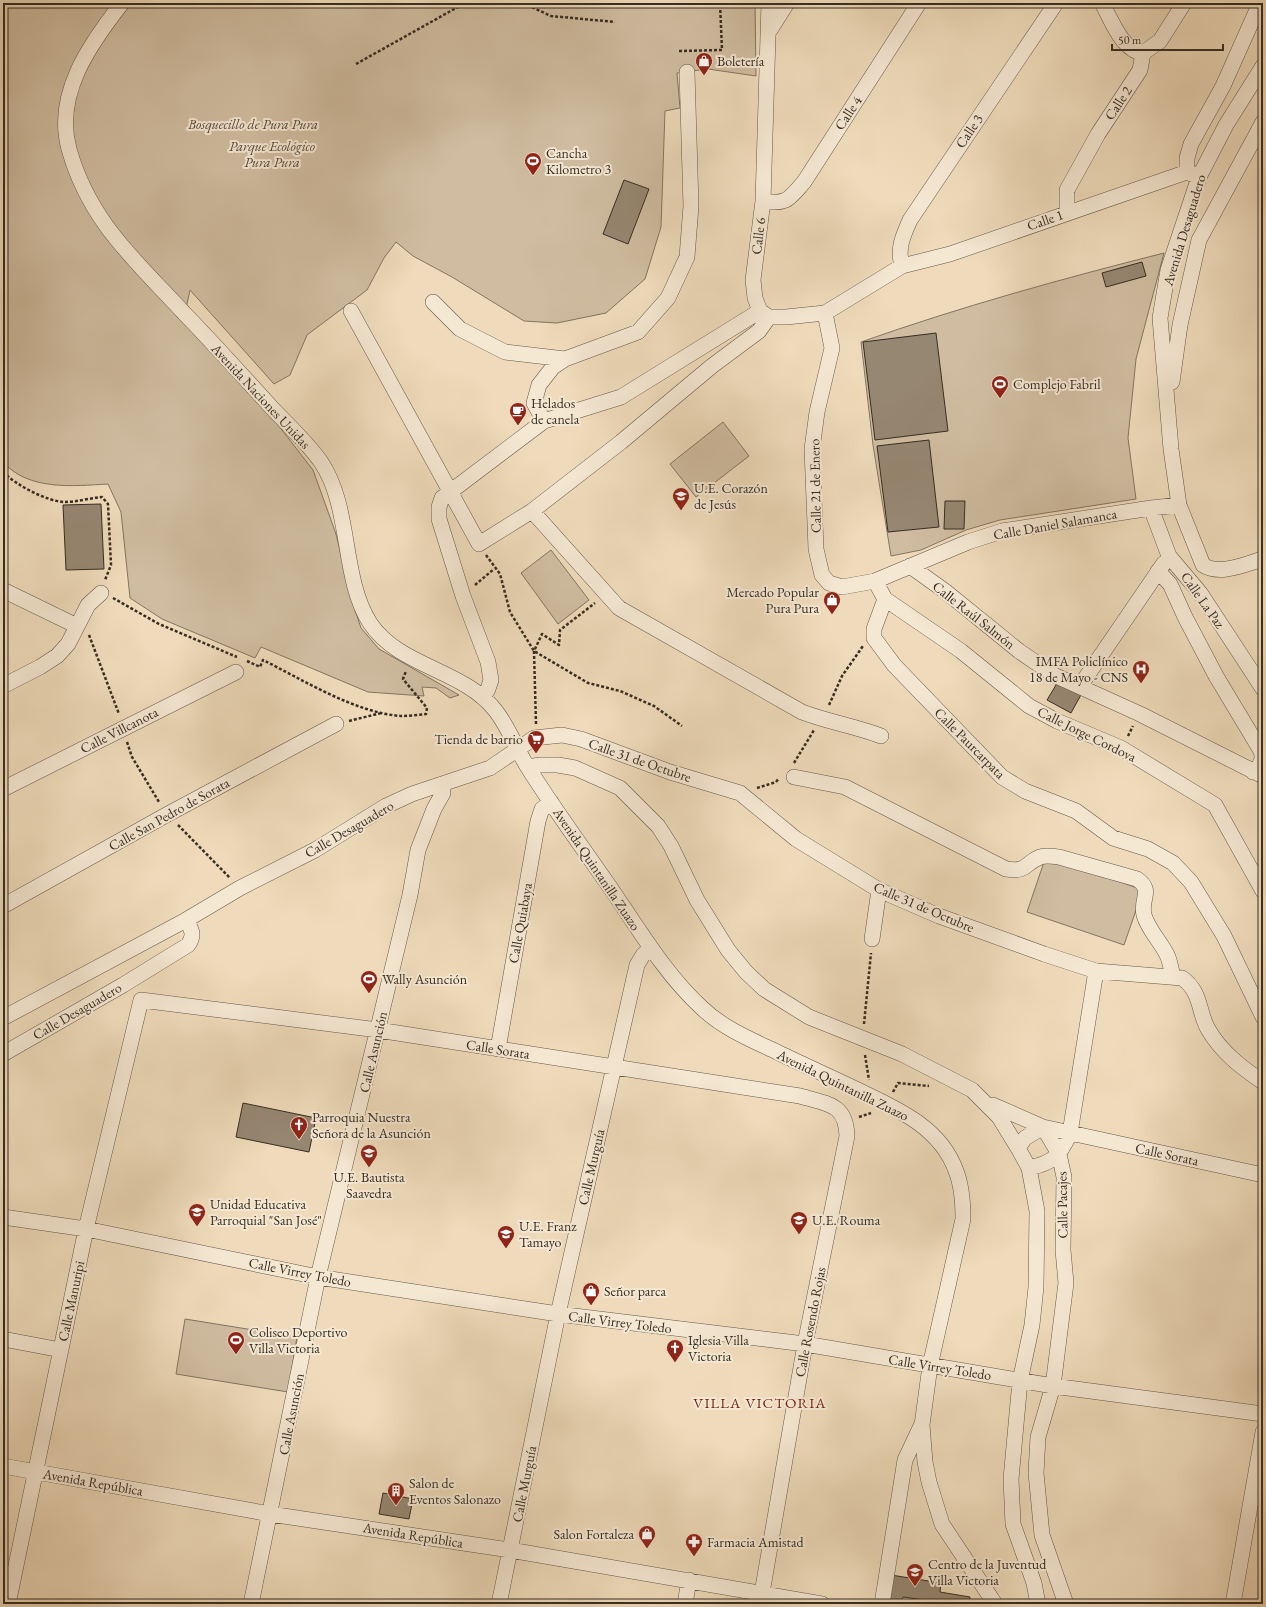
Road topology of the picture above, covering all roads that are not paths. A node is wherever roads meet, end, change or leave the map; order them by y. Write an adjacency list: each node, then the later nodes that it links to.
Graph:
1 (122, 3): 45 (street, Avenida Naciones Unidas)
2 (769, 3): 9 (street, Calle 6)
3 (787, 3): 9 (street)
4 (919, 3): 15 (street, Calle 4)
5 (1056, 3): 17 (street, Calle 3)
6 (1102, 3): 10 (street)
7 (1184, 3): 10 (street)
8 (1260, 3): 14 (street)
9 (770, 30): 15 (street, Calle 6)
10 (1143, 53): 16 (street, Calle 2)
11 (1263, 66): 14 (street, Avenida Desaguadero)
12 (687, 72): 22 (street)
13 (1263, 122): 23 (street)
14 (1193, 174): 16 (street, Calle 1); 23 (street, Avenida Desaguadero)
15 (763, 201): 21 (street, Calle 6)
16 (1067, 213): 17 (street, Calle 1)
17 (902, 266): 20 (street)
18 (433, 302): 22 (street)
19 (351, 311): 25 (street)
20 (825, 313): 21 (street); 35 (street, Calle 21 de Enero)
21 (764, 314): 24 (street); 28 (street)
22 (565, 360): 24 (street)
23 (1169, 409): 26 (street, Avenida Desaguadero)
24 (544, 421): 25 (street)
25 (450, 492): 28 (street); 45 (street)
26 (1179, 505): 27 (street, Calle Daniel Salamanca); 32 (street)
27 (1151, 508): 29 (street, Calle La Paz); 31 (street, Calle Daniel Salamanca)
28 (532, 511): 47 (street)
29 (1169, 556): 33 (street); 44 (street, Calle La Paz)
30 (1263, 559): 32 (street)
31 (910, 566): 36 (street, Calle Daniel Salamanca); 43 (street, Calle Raúl Salmón)
32 (1236, 567): 34 (street)
33 (1158, 571): 43 (street); 50 (street)
34 (1263, 571)
35 (822, 575): 36 (street, Calle Daniel Salamanca)
36 (875, 581): 39 (street)
37 (3, 590): 40 (street)
38 (101, 593): 40 (street)
39 (885, 598): 56 (street, Calle Jorge Cordova); 64 (street, Calle Paurcarpata)
40 (77, 626): 42 (street)
41 (240, 663): 53 (street, Calle Villcanota)
42 (3, 686)
43 (1080, 686): 50 (street, Calle Raúl Salmón)
44 (1263, 689)
45 (482, 697): 48 (street, Avenida Naciones Unidas)
46 (336, 724): 57 (street, Calle San Pedro de Sorata)
47 (881, 736)
48 (518, 749): 49 (street, Avenida Naciones Unidas); 52 (street, Calle Desaguadero); 55 (street, Calle 31 de Octubre)
49 (528, 767): 54 (street, Avenida Quintanilla Zuazo); 71 (street)
50 (1258, 774)
51 (794, 777): 62 (street)
52 (442, 784): 58 (street, Calle Desaguadero); 66 (street, Calle Asunción)
53 (3, 789)
54 (552, 802): 60 (street, Avenida Quintanilla Zuazo); 67 (street, Calle Quiabaya)
55 (879, 890): 59 (street); 61 (street, Calle 31 de Octubre)
56 (1263, 891)
57 (3, 906)
58 (186, 920): 65 (street, Calle Desaguadero); 68 (street, Calle Desaguadero)
59 (872, 939)
60 (651, 948): 69 (street, Calle Murguía); 86 (street, Avenida Quintanilla Zuazo)
61 (1096, 971): 62 (street, Calle 31 de Octubre); 74 (street)
62 (1173, 977): 70 (street, Calle 31 de Octubre)
63 (141, 1000): 66 (street, Calle Sorata); 80 (street, Calle Manuripi)
64 (1263, 1017)
65 (3, 1018)
66 (378, 1030): 67 (street, Calle Sorata); 81 (street, Calle Asunción)
67 (498, 1049): 69 (street, Calle Sorata)
68 (3, 1054)
69 (614, 1066): 72 (street, Calle Sorata); 82 (street, Calle Murguía)
70 (1263, 1082)
71 (985, 1101): 73 (street); 75 (street, Calle Pacajes)
72 (846, 1122): 84 (street, Calle Rosendo Rojas)
73 (1043, 1127): 74 (street, Calle Sorata); 75 (street); 76 (street, Calle Pacajes)
74 (1070, 1133): 76 (street); 78 (street, Calle Sorata)
75 (1018, 1148): 77 (street, Calle Pacajes)
76 (1059, 1154): 77 (street); 88 (street, Calle Pacajes)
77 (1029, 1168): 87 (street, Calle Pacajes)
78 (1263, 1174)
79 (3, 1217): 80 (street, Calle Virrey Toledo)
80 (86, 1229): 81 (street, Calle Virrey Toledo); 85 (street, Calle Manuripi)
81 (318, 1277): 82 (street, Calle Virrey Toledo); 94 (street, Calle Asunción)
82 (558, 1314): 84 (street, Calle Virrey Toledo); 97 (street, Calle Murguía)
83 (3, 1339): 85 (street)
84 (805, 1344): 86 (street, Calle Virrey Toledo); 99 (street, Calle Rosendo Rojas)
85 (60, 1350): 93 (street, Calle Manuripi)
86 (930, 1366): 87 (street, Calle Virrey Toledo); 90 (street, Avenida Quintanilla Zuazo)
87 (1020, 1381): 88 (street, Calle Virrey Toledo); 96 (street, Calle Pacajes)
88 (1053, 1386): 89 (street, Calle Virrey Toledo); 95 (street, Calle Pacajes)
89 (1263, 1414)
90 (922, 1425): 105 (street); 106 (street, Avenida Quintanilla Zuazo)
91 (1263, 1432): 109 (street)
92 (3, 1466): 93 (street, Avenida República)
93 (35, 1472): 94 (street, Avenida República); 100 (street, Calle Manuripi)
94 (270, 1514): 97 (street, Avenida República); 101 (street, Calle Asunción)
95 (1042, 1535): 96 (street); 108 (street, Calle Pacajes)
96 (1019, 1544): 107 (street, Calle Pacajes)
97 (510, 1550): 98 (street, Avenida República); 102 (street, Calle Murguía)
98 (689, 1580): 99 (street, Avenida República); 103 (street)
99 (762, 1593): 104 (street, Avenida República)
100 (8, 1604)
101 (251, 1604)
102 (499, 1604)
103 (685, 1604)
104 (822, 1604)
105 (882, 1604)
106 (995, 1604)
107 (1038, 1604)
108 (1066, 1604)
109 (1233, 1604)

